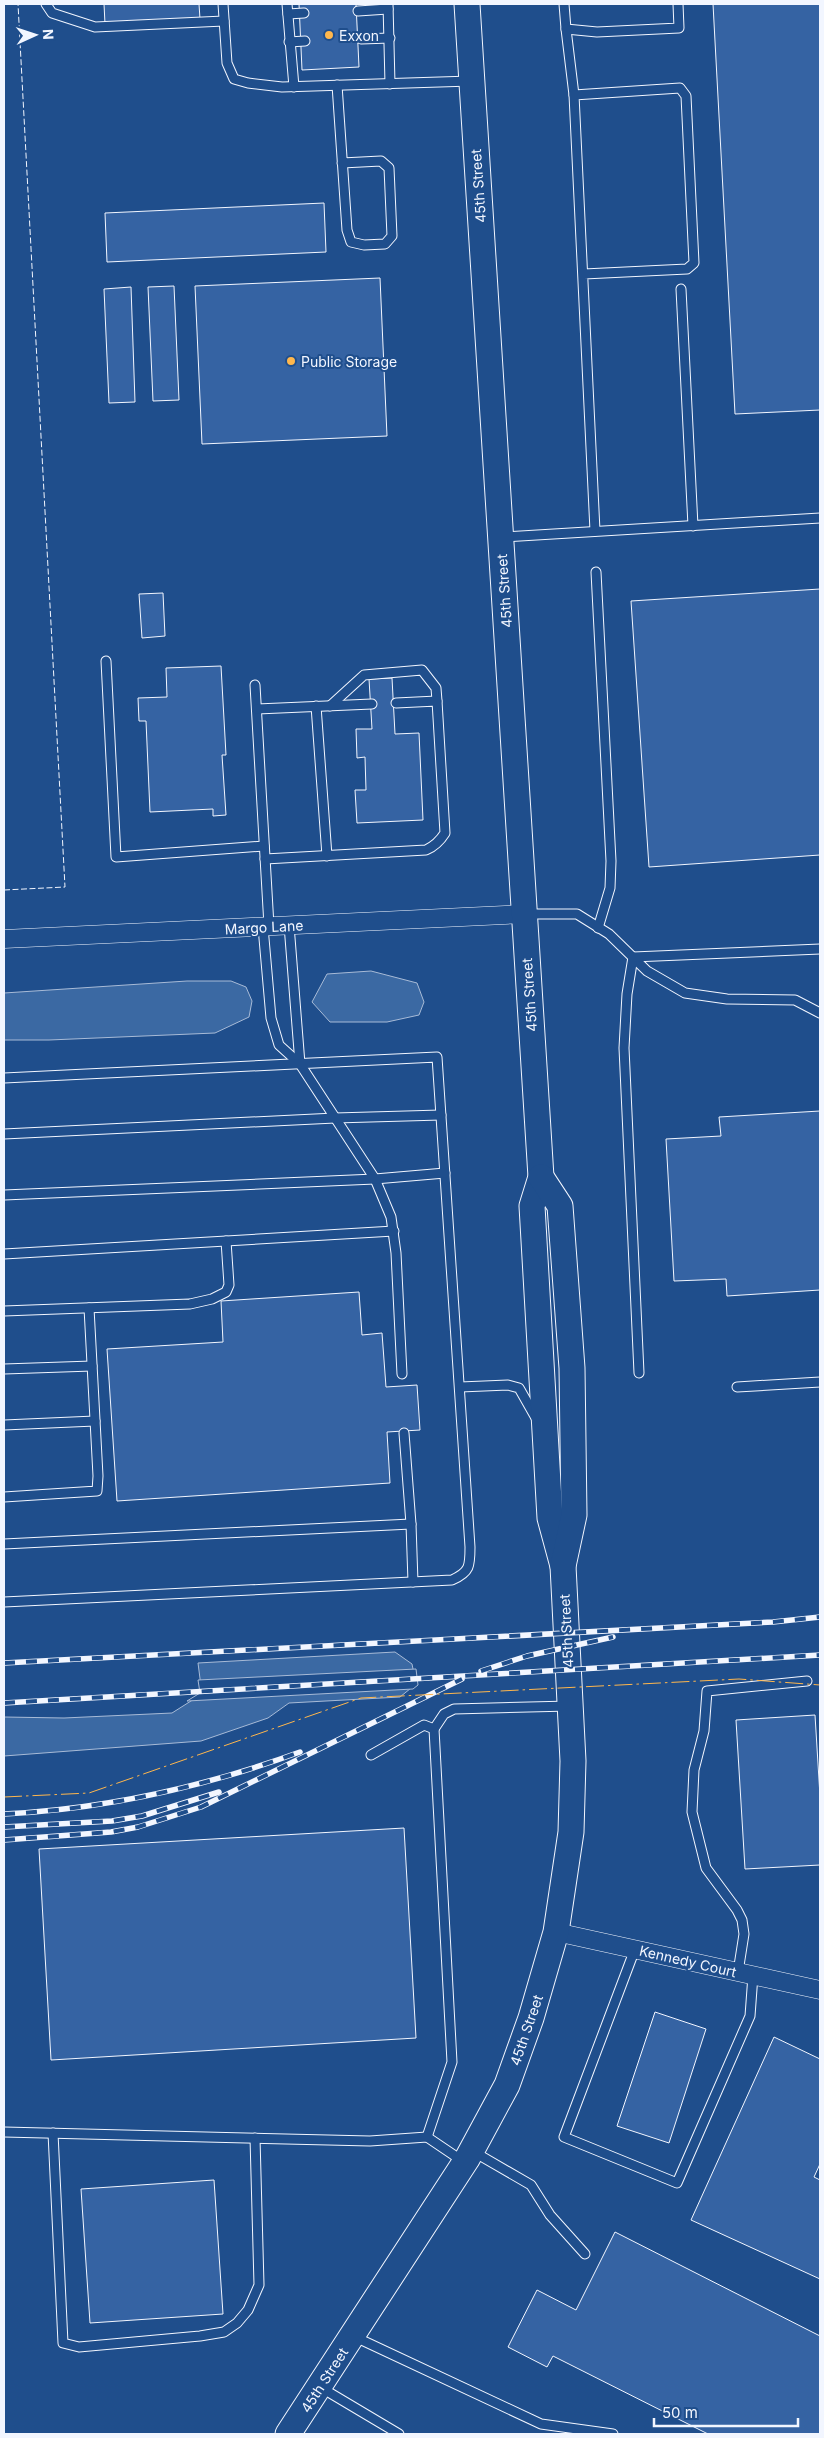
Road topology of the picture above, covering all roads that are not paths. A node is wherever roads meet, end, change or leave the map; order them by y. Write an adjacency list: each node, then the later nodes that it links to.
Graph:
1 (46, 4): 11 (lane)
2 (223, 4): 11 (lane)
3 (287, 4): 10 (lane)
4 (467, 4): 17 (main road, 45th Street)
5 (564, 4): 12 (lane)
6 (678, 4): 12 (lane)
7 (388, 6): 8 (lane); 13 (lane)
8 (358, 10)
9 (304, 13): 10 (lane)
10 (288, 14): 16 (lane)
11 (224, 21): 20 (lane)
12 (566, 29): 21 (lane)
13 (390, 38): 14 (lane); 18 (lane)
14 (361, 39)
15 (306, 41): 16 (lane)
16 (289, 42): 20 (lane)
17 (472, 81): 18 (lane); 28 (main road, 45th Street)
18 (390, 84): 19 (lane)
19 (337, 86): 20 (lane); 22 (lane)
20 (294, 87)
21 (574, 94): 23 (lane); 23 (lane)
22 (342, 163): 22 (lane)
23 (584, 274): 27 (lane)
24 (681, 289): 26 (lane)
25 (820, 518): 26 (lane)
26 (693, 526): 27 (lane)
27 (596, 531): 28 (lane)
28 (500, 537): 41 (main road, 45th Street)
29 (596, 572): 44 (lane)
30 (106, 661): 38 (lane)
31 (255, 685): 37 (lane)
32 (437, 701): 33 (lane); 36 (lane); 39 (lane)
33 (396, 703)
34 (372, 704): 36 (lane)
35 (316, 706): 36 (lane); 37 (lane); 39 (lane)
36 (330, 706)
37 (257, 709): 38 (lane)
38 (264, 846): 40 (lane)
39 (327, 856): 40 (lane)
40 (265, 859): 43 (lane)
41 (524, 914): 42 (street, Margo Lane); 44 (lane); 55 (main road, 45th Street)
42 (289, 925): 43 (street, Margo Lane); 49 (lane)
43 (266, 926): 45 (street, Margo Lane); 49 (lane)
44 (598, 928): 47 (lane)
45 (4, 939)
46 (820, 949): 47 (lane)
47 (633, 957): 48 (lane); 66 (lane)
48 (820, 1013)
49 (300, 1064): 50 (lane); 51 (lane); 52 (lane)
50 (4, 1078)
51 (441, 1115): 52 (lane); 54 (lane)
52 (335, 1118): 53 (lane); 56 (lane)
53 (4, 1134)
54 (445, 1173): 56 (lane); 68 (lane)
55 (541, 1177): 73 (main road, 45th Street); 77 (main road, 45th Street)
56 (375, 1179): 57 (lane); 58 (lane)
57 (4, 1195)
58 (394, 1231): 59 (lane); 65 (lane)
59 (226, 1241): 60 (lane); 61 (lane)
60 (4, 1254)
61 (89, 1308): 62 (lane); 63 (lane)
62 (4, 1312)
63 (92, 1366): 64 (lane); 70 (lane)
64 (4, 1370)
65 (402, 1374)
66 (639, 1374)
67 (820, 1382): 69 (lane)
68 (460, 1387): 73 (lane); 78 (lane)
69 (737, 1387)
70 (95, 1421): 71 (lane); 74 (lane)
71 (4, 1425)
72 (404, 1433): 75 (lane)
73 (545, 1438): 77 (main road, 45th Street)
74 (4, 1497)
75 (412, 1524): 76 (lane); 78 (lane)
76 (4, 1544)
77 (563, 1566): 81 (main road, 45th Street)
78 (412, 1582): 79 (lane)
79 (4, 1602)
80 (807, 1681): 86 (lane)
81 (570, 1706): 82 (lane); 84 (main road, 45th Street)
82 (434, 1729): 83 (lane); 90 (lane)
83 (371, 1755)
84 (556, 1932): 85 (street, Kennedy Court); 92 (main road, 45th Street)
85 (635, 1949): 86 (street, Kennedy Court); 86 (lane)
86 (746, 1974): 87 (street, Kennedy Court)
87 (820, 1990)
88 (4, 2132): 89 (lane)
89 (53, 2133): 91 (lane); 91 (lane)
90 (426, 2137): 91 (lane); 92 (lane)
91 (256, 2138)
92 (468, 2156): 93 (lane); 94 (main road, 45th Street)
93 (585, 2254)
94 (353, 2336): 95 (main road, 45th Street); 98 (lane)
95 (320, 2387): 96 (main road, 45th Street); 97 (lane)
96 (288, 2434)
97 (399, 2434)
98 (613, 2434)

